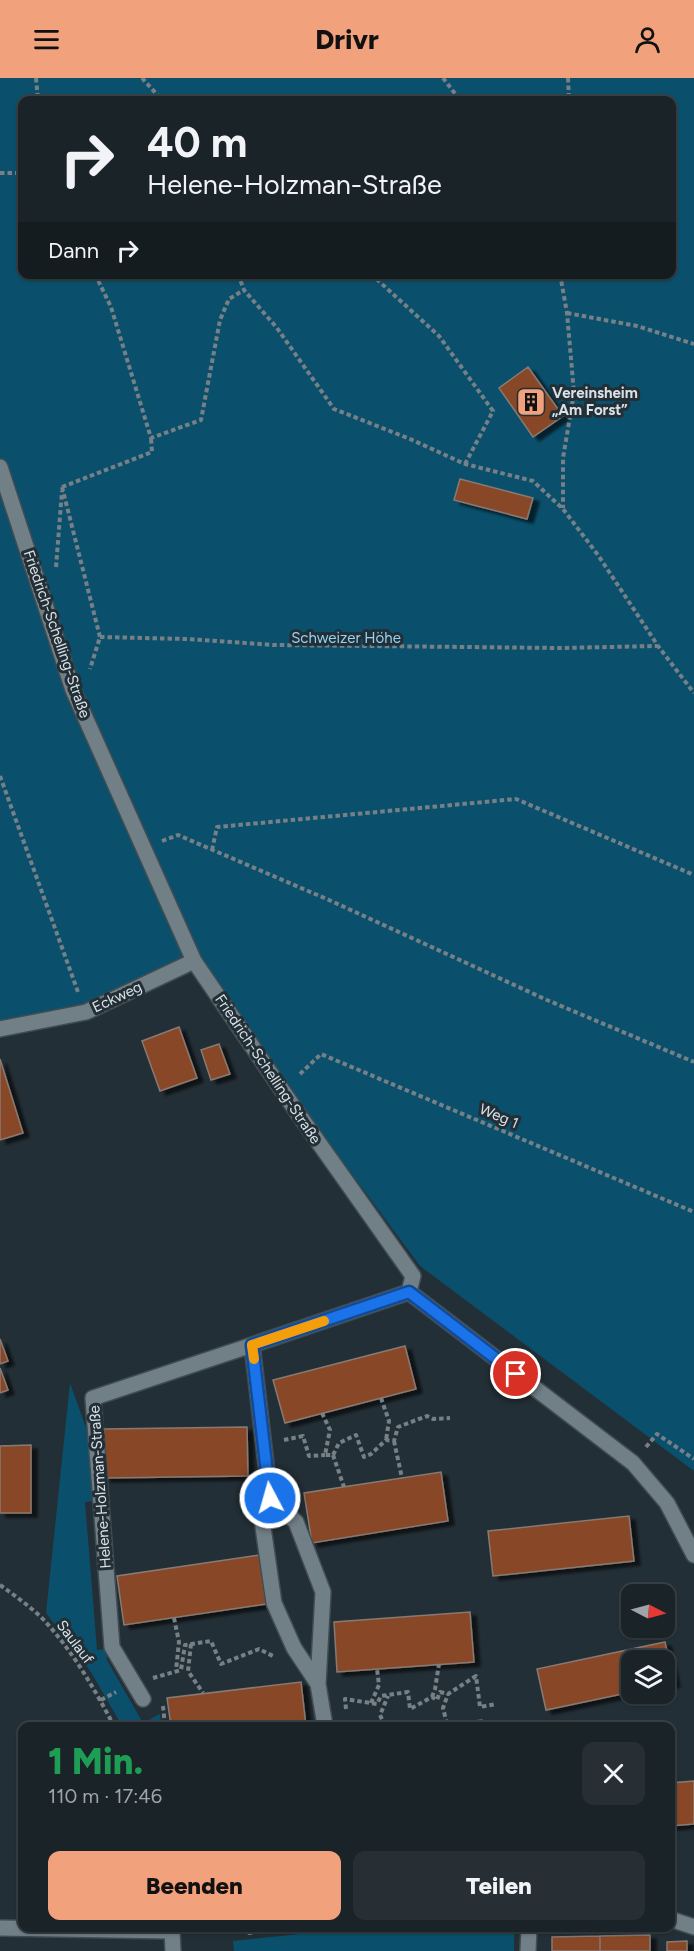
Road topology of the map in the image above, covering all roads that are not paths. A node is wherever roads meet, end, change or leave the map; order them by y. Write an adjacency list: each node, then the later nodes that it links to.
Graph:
1 (0, 467): 2 (street, Friedrich-Schelling-Straße)
2 (194, 961): 3 (street, Eckweg); 4 (street, Friedrich-Schelling-Straße)
3 (0, 1029)
4 (409, 1292): 5 (street, Helene-Holzman-Straße); 7 (street)
5 (252, 1345): 6 (street); 9 (street, Helene-Holzman-Straße)
6 (270, 1498): 8 (street); 8 (street)
7 (694, 1556)
8 (318, 1684): 10 (street)
9 (143, 1699)
10 (324, 1722)
11 (675, 1921): 12 (street)
12 (694, 1927)
13 (0, 1928): 14 (street)
14 (18, 1928)
15 (172, 1932): 17 (street)
16 (529, 1932): 18 (street)
17 (173, 1951)
18 (528, 1951)

